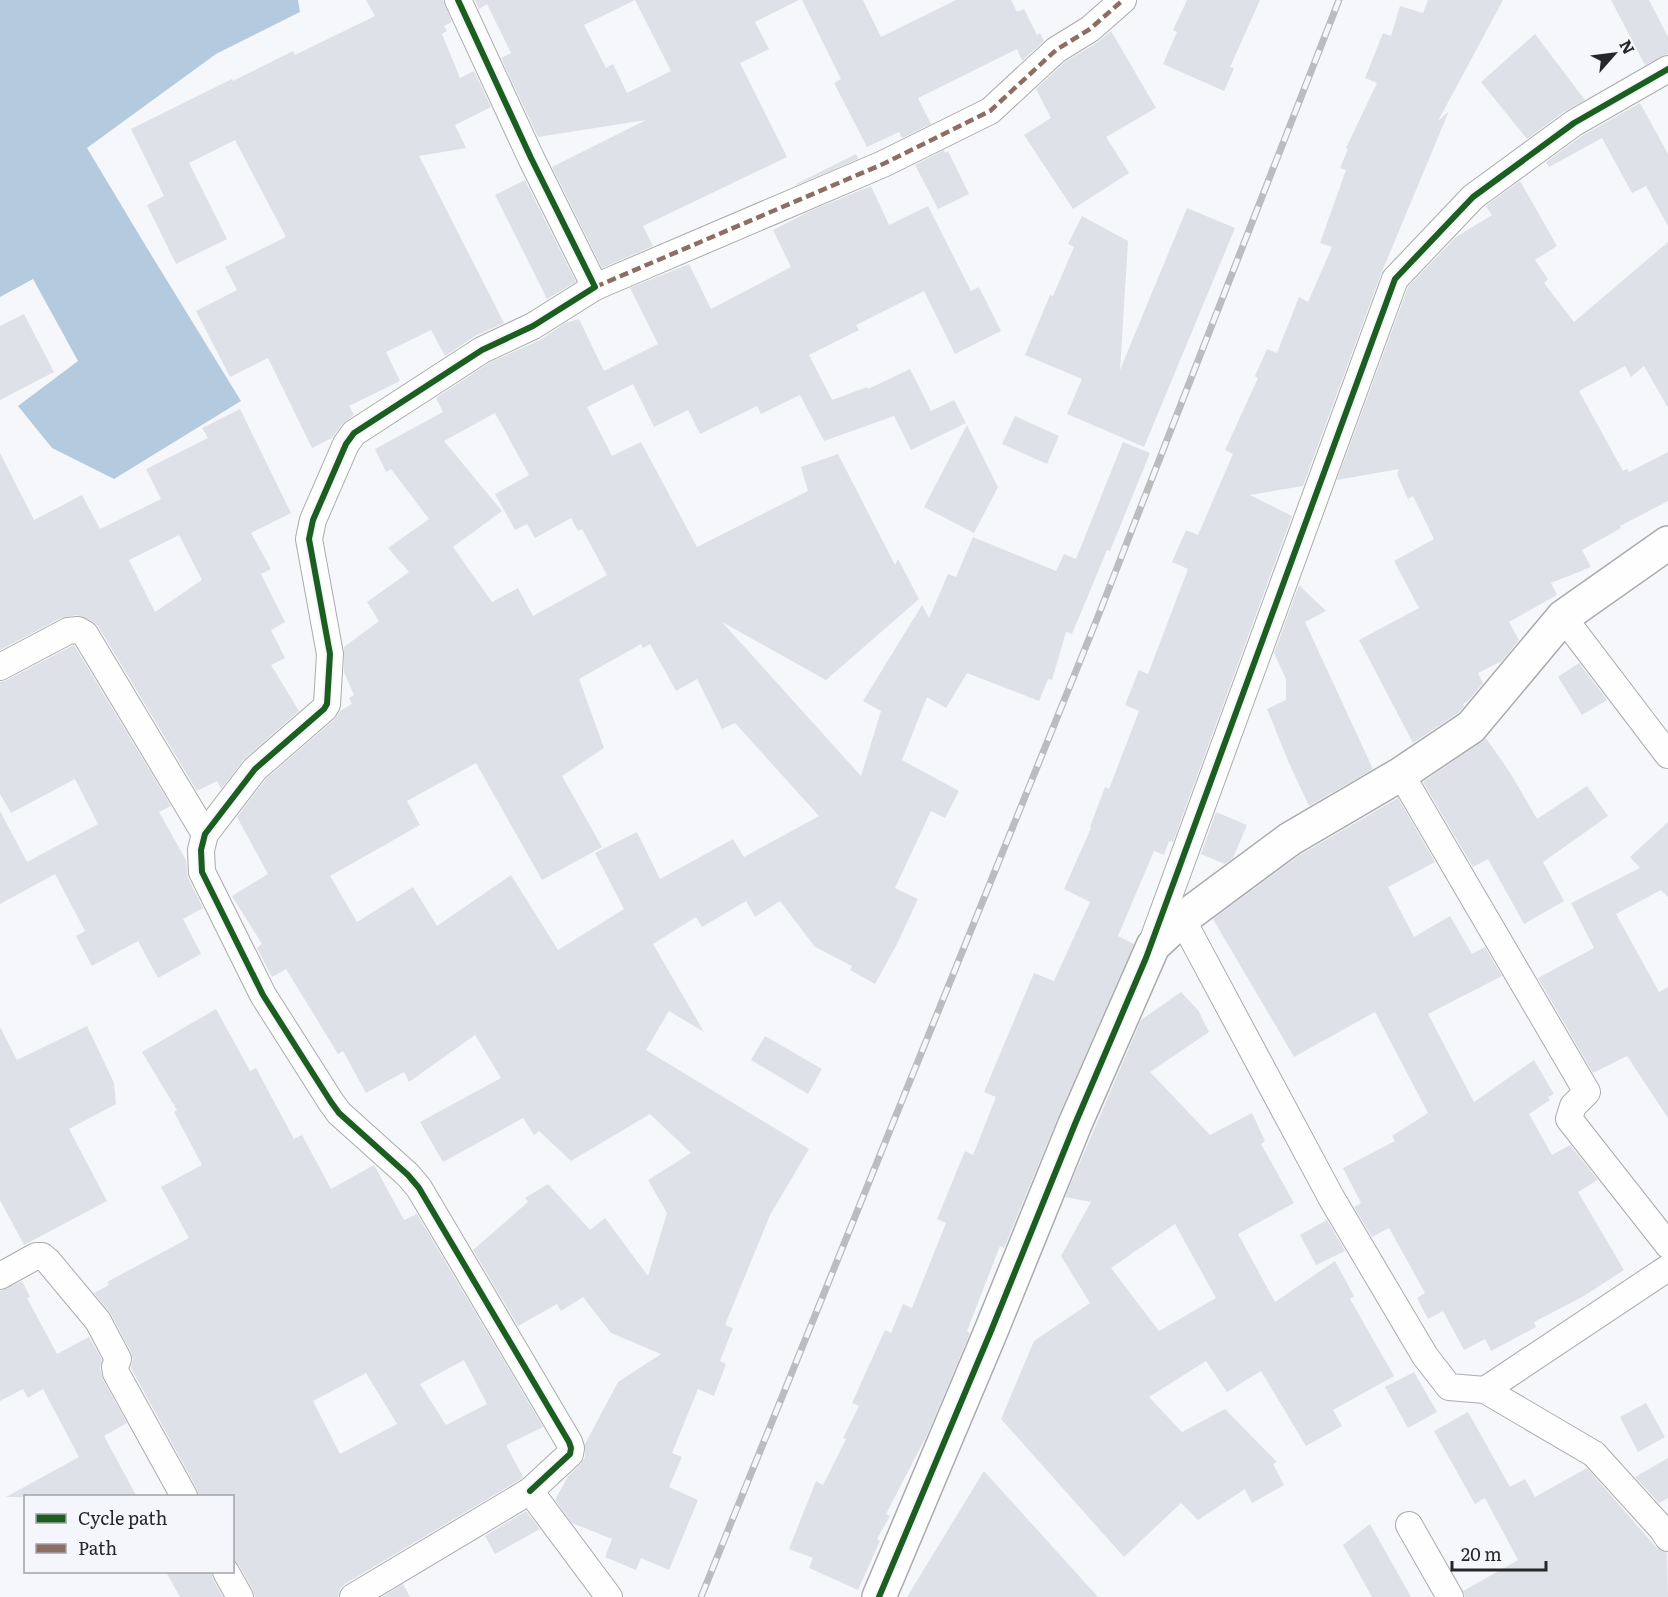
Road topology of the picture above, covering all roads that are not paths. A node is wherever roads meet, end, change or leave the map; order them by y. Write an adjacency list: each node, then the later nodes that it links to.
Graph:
1 (458, 0): 4 (street)
2 (1123, 0): 4 (street)
3 (1668, 69): 12 (street)
4 (595, 287): 10 (street)
5 (1668, 543): 6 (street)
6 (1563, 617): 8 (street); 9 (street)
7 (0, 668): 10 (street)
8 (1668, 755)
9 (1401, 774): 11 (street); 13 (street)
10 (205, 834): 17 (street)
11 (1182, 919): 12 (street); 16 (street)
12 (1146, 958): 25 (street)
13 (1668, 1245)
14 (1668, 1268): 16 (street)
15 (0, 1276): 18 (street)
16 (1485, 1390): 20 (street)
17 (530, 1491): 23 (street); 24 (street)
18 (183, 1495)
19 (1409, 1525): 26 (street)
20 (1668, 1538)
21 (227, 1573): 22 (street)
22 (240, 1597)
23 (353, 1597)
24 (609, 1597)
25 (879, 1597)
26 (1450, 1597)

